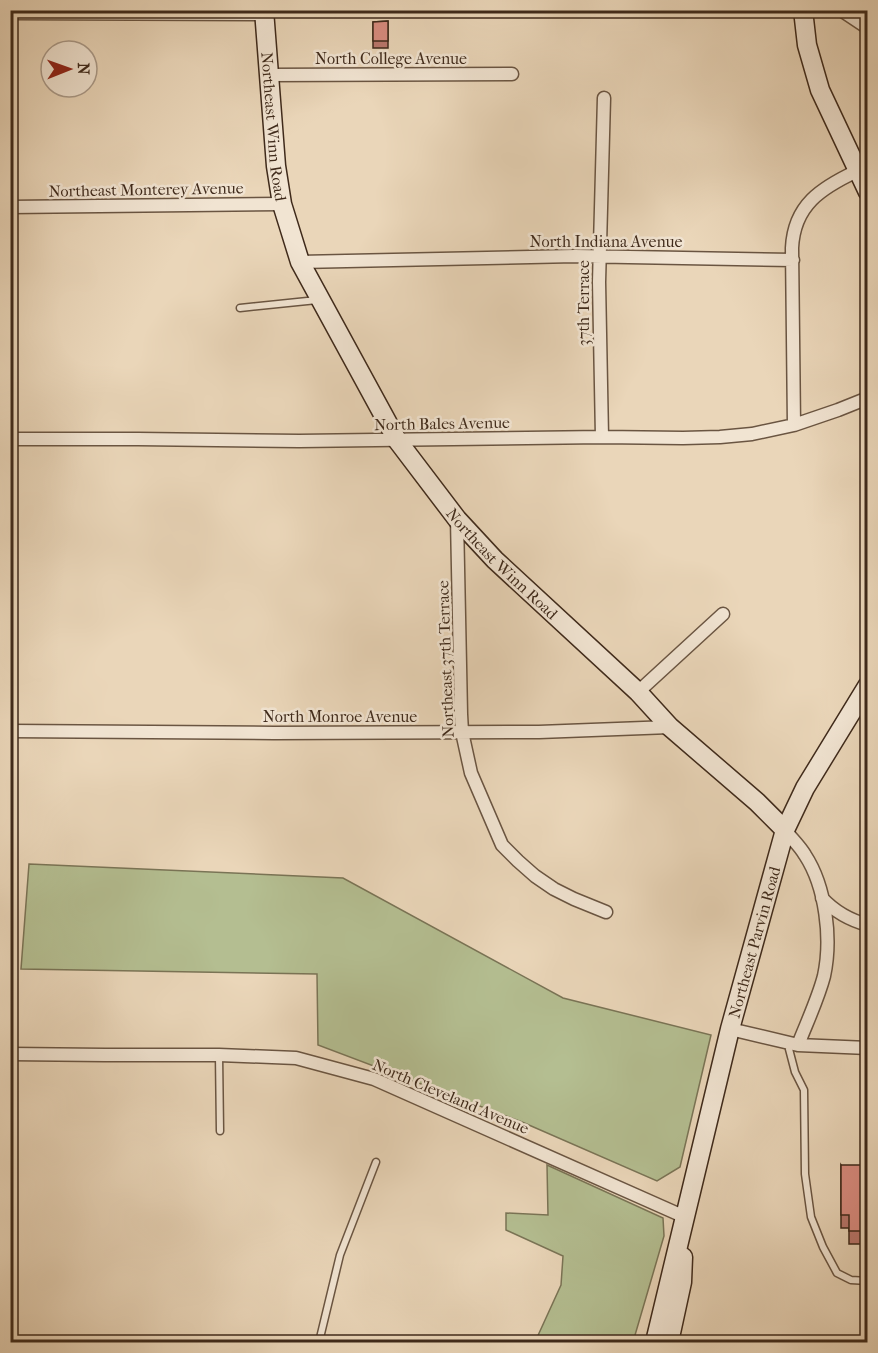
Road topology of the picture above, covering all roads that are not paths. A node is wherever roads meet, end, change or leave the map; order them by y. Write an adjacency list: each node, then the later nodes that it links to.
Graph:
1 (803, 10): 9 (main road)
2 (841, 10): 5 (street)
3 (264, 12): 4 (street); 7 (main road, Northeast Winn Road)
4 (10, 13)
5 (867, 28)
6 (512, 74): 7 (street, North College Avenue)
7 (269, 75): 11 (main road, Northeast Winn Road)
8 (604, 98): 13 (street, 37th Terrace)
9 (857, 171): 10 (main road); 14 (street)
10 (867, 192)
11 (282, 204): 12 (street, Northeast Monterey Avenue); 15 (main road, Northeast Winn Road)
12 (10, 207)
13 (599, 256): 14 (street, North Indiana Avenue); 15 (street, North Indiana Avenue); 20 (street, 37th Terrace)
14 (793, 260): 19 (street)
15 (300, 262): 16 (main road, Northeast Winn Road)
16 (321, 300): 17 (lane); 22 (main road, Northeast Winn Road)
17 (240, 308)
18 (867, 398): 19 (street, North Bales Avenue)
19 (794, 425): 20 (street, North Bales Avenue)
20 (602, 437): 22 (street, North Bales Avenue)
21 (10, 439): 22 (street, North Bales Avenue)
22 (397, 440): 23 (main road, Northeast Winn Road)
23 (457, 519): 26 (main road, Northeast Winn Road); 29 (street, Northeast 37th Terrace)
24 (723, 614): 26 (street)
25 (867, 685): 30 (main road, Northeast Parvin Road)
26 (638, 692): 27 (main road, Northeast Winn Road)
27 (670, 727): 29 (street, North Monroe Avenue); 30 (main road, Northeast Winn Road)
28 (10, 731): 29 (street, North Monroe Avenue)
29 (462, 732): 32 (street, Northeast 37th Terrace)
30 (785, 830): 31 (street, Northeast Winn Road); 34 (main road, Northeast Parvin Road)
31 (822, 898): 33 (street); 35 (street, Northeast Winn Road)
32 (606, 912)
33 (867, 925)
34 (730, 1029): 35 (street); 41 (main road, Northeast Parvin Road)
35 (795, 1044): 36 (street); 42 (lane)
36 (867, 1048)
37 (10, 1054): 38 (street, North Cleveland Avenue)
38 (219, 1055): 39 (lane); 41 (street, North Cleveland Avenue)
39 (220, 1131)
40 (376, 1162): 43 (lane)
41 (685, 1217): 44 (main road, Northeast Parvin Road); 45 (main road, Northeast Parvin Road)
42 (867, 1281)
43 (319, 1342)
44 (655, 1342)
45 (669, 1342)

